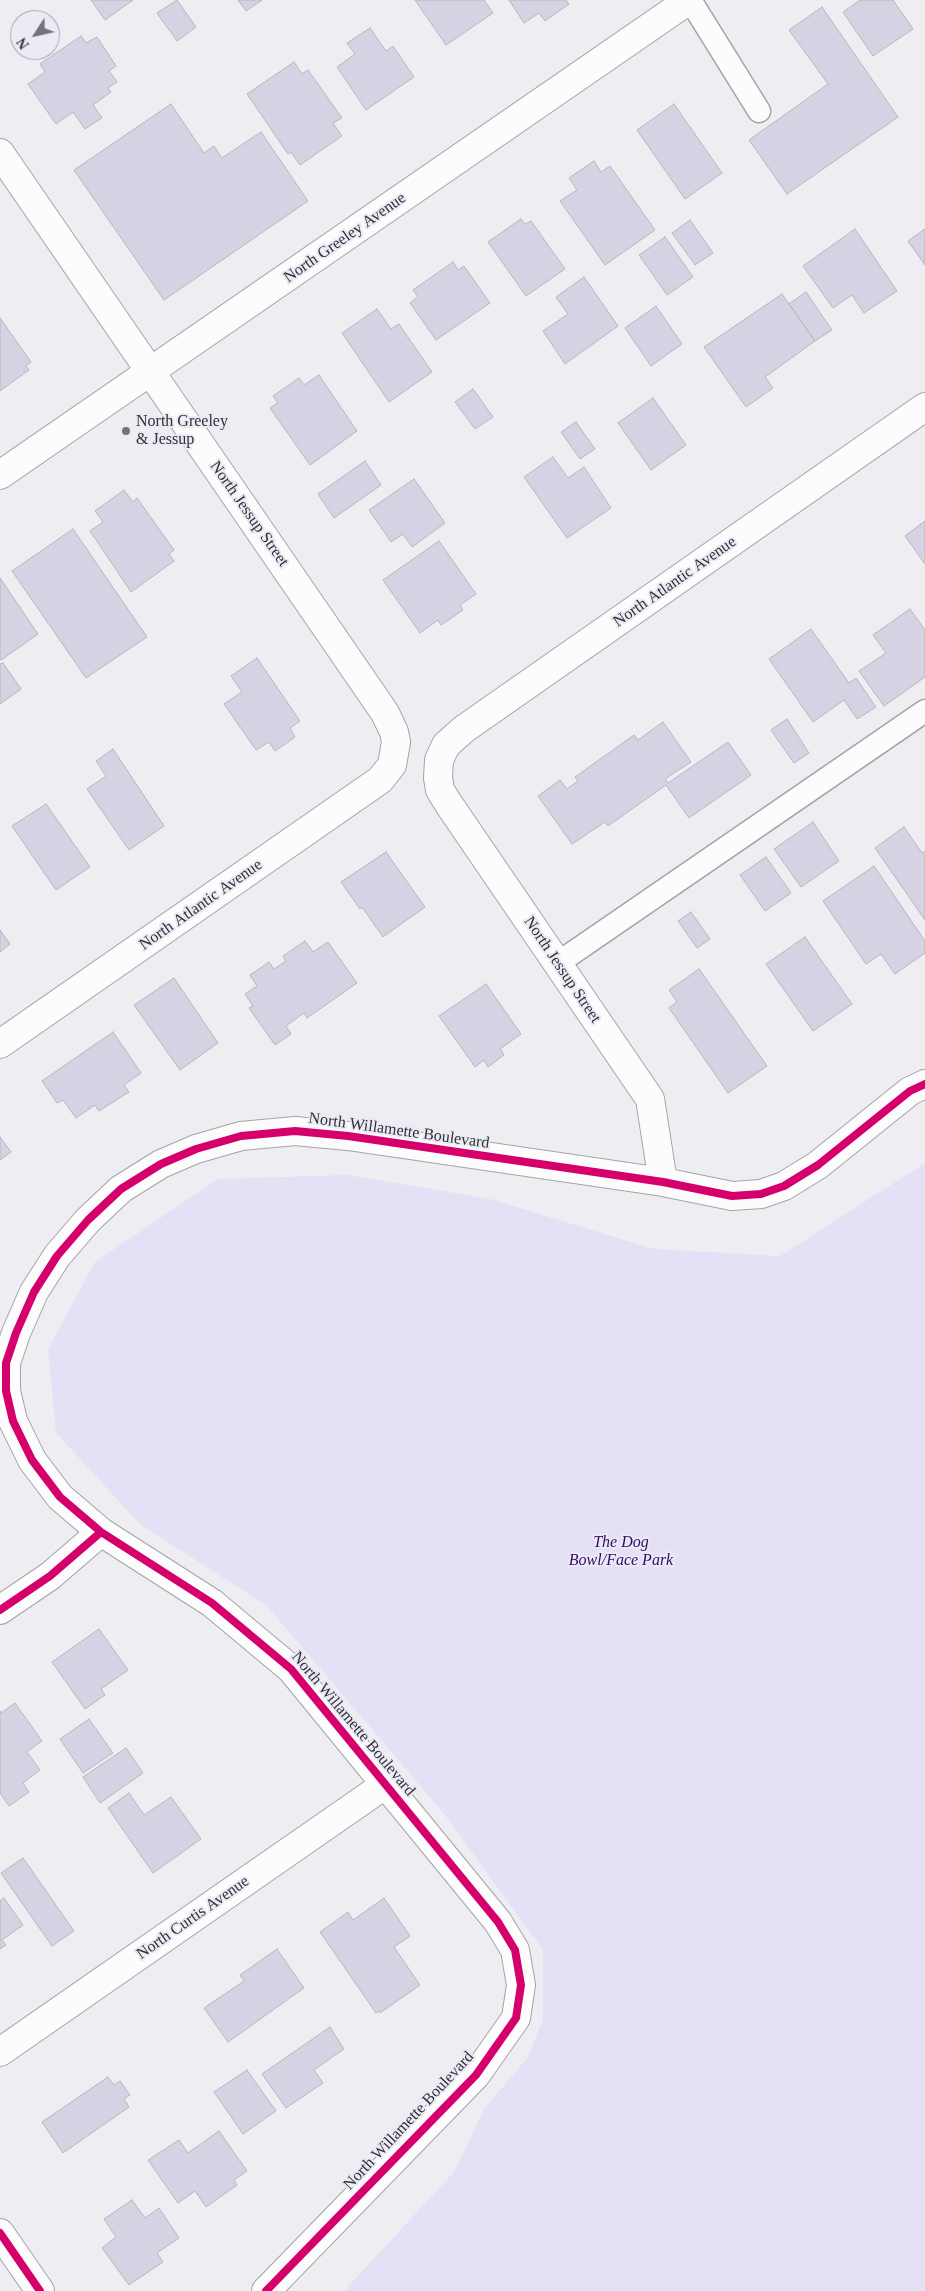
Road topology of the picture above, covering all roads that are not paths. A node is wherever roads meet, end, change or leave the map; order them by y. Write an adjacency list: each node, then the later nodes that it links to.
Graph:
1 (689, 0): 2 (lane); 4 (street, North Greeley Avenue)
2 (759, 111)
3 (0, 153): 4 (street, North Jessup Street)
4 (150, 372): 6 (street, North Greeley Avenue); 8 (street, North Jessup Street)
5 (925, 407): 9 (street, North Atlantic Avenue)
6 (0, 476)
7 (925, 711): 10 (lane)
8 (394, 758): 11 (street, North Atlantic Avenue)
9 (438, 767): 10 (street, North Jessup Street)
10 (558, 963): 13 (street, North Jessup Street)
11 (0, 1044)
12 (925, 1084): 13 (street, North Willamette Boulevard)
13 (663, 1182): 14 (street, North Willamette Boulevard)
14 (101, 1532): 15 (street); 16 (street, North Willamette Boulevard)
15 (0, 1610)
16 (386, 1784): 17 (street, North Curtis Avenue); 20 (street, North Willamette Boulevard)
17 (0, 2052)
18 (0, 2233): 19 (street)
19 (40, 2291)
20 (266, 2291)

